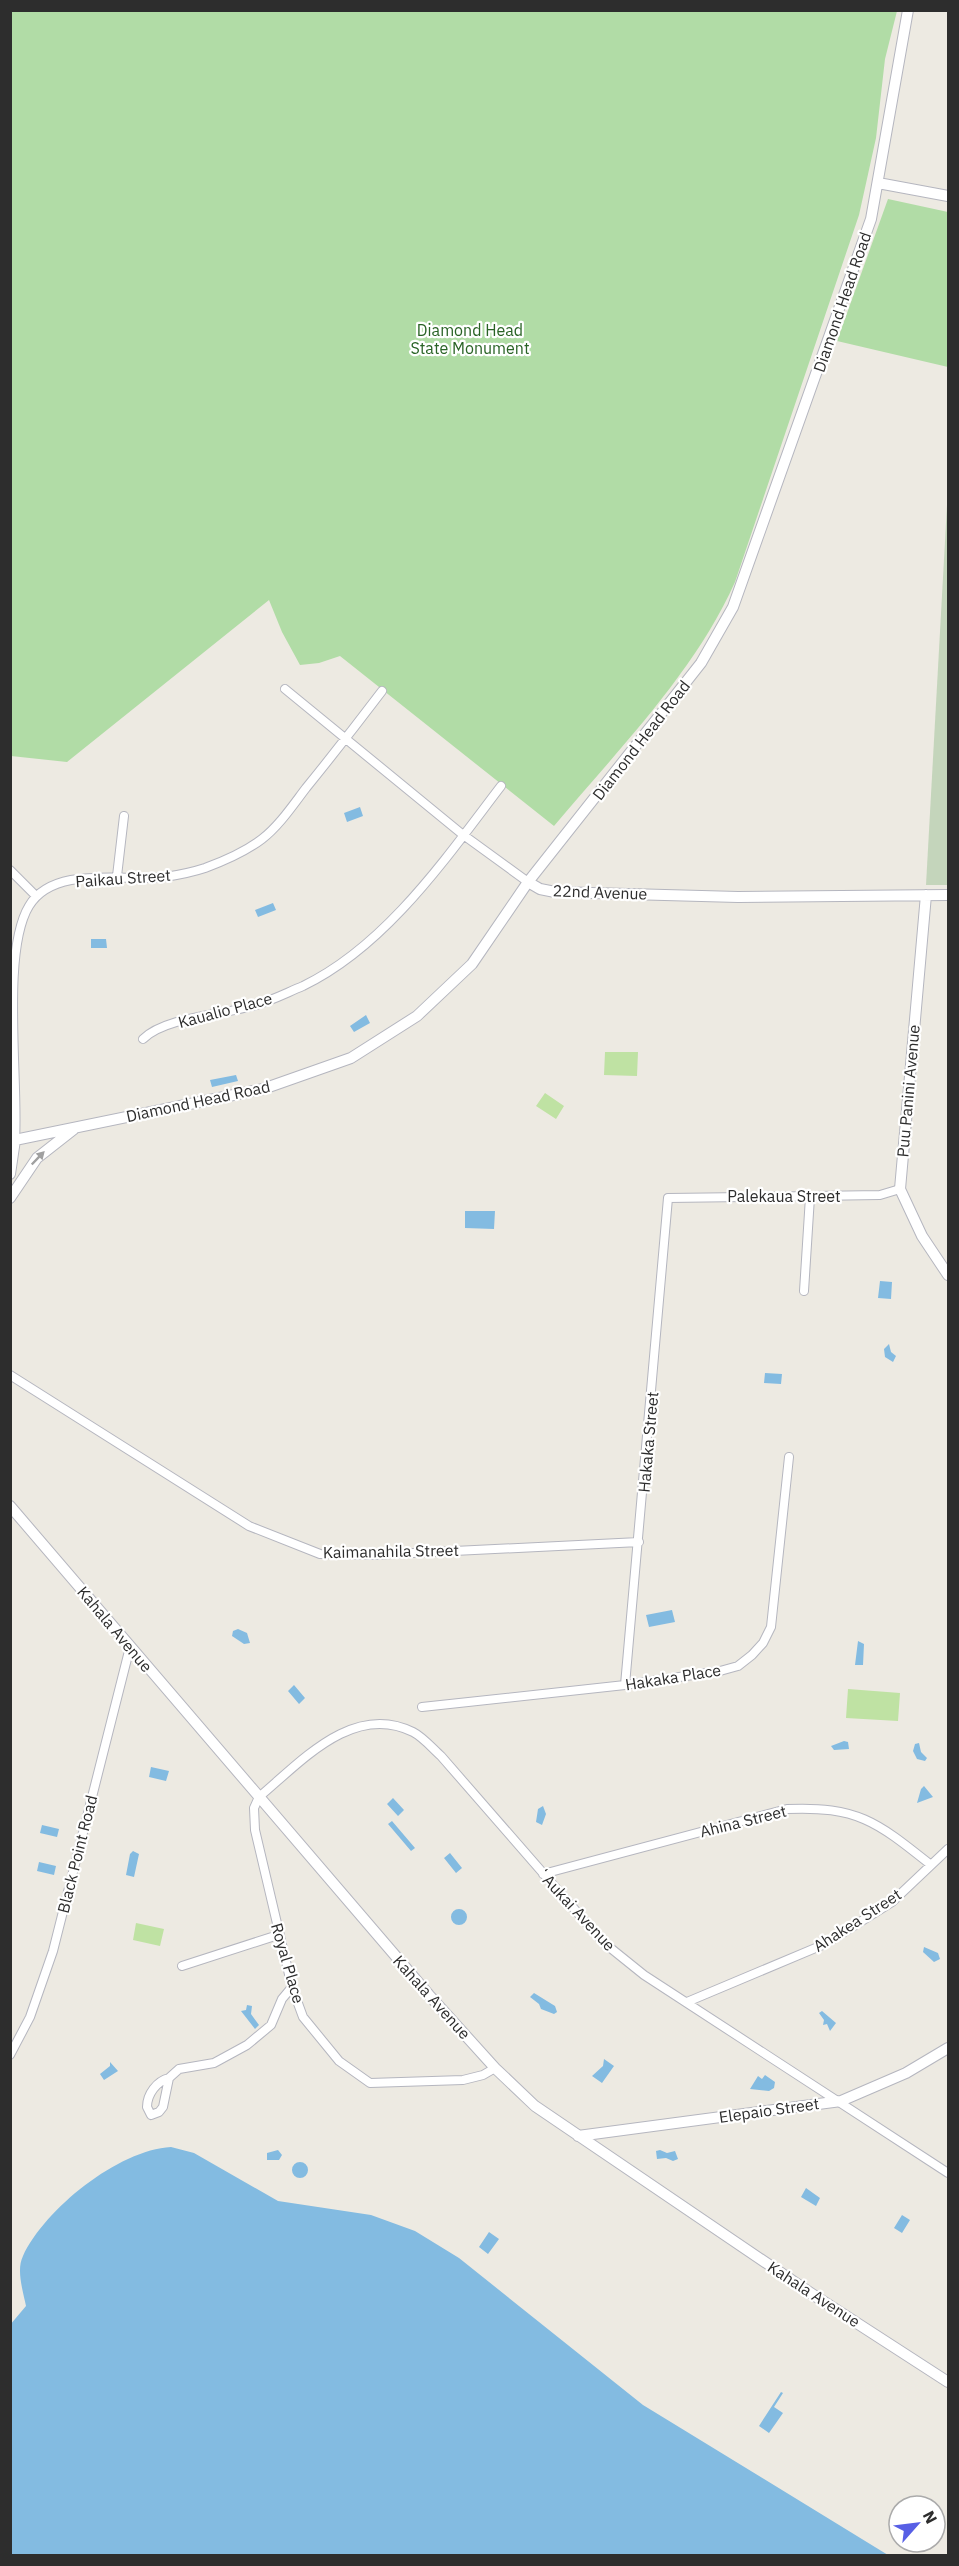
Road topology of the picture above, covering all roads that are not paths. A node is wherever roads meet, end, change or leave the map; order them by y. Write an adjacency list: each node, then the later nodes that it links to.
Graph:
1 (908, 10): 2 (street, Diamond Head Road)
2 (878, 183): 3 (street); 12 (street, Diamond Head Road)
3 (948, 196)
4 (285, 689): 6 (street, 22nd Avenue)
5 (382, 691): 6 (street, Paikau Street)
6 (346, 738): 9 (street, 22nd Avenue); 11 (street, Paikau Street)
7 (501, 786): 9 (street, Kaualio Place)
8 (124, 816): 11 (street)
9 (462, 834): 12 (street, 22nd Avenue); 17 (street, Kaualio Place)
10 (10, 870): 15 (street)
11 (117, 876): 15 (street, Paikau Street)
12 (528, 882): 13 (street, 22nd Avenue); 18 (street, Diamond Head Road)
13 (926, 895): 14 (street, 22nd Avenue); 21 (street, Puu Panini Avenue)
14 (948, 895)
15 (36, 896): 16 (street)
16 (12, 1013): 19 (street)
17 (143, 1039)
18 (77, 1127): 19 (street, Diamond Head Road); 23 (street, one-way to 18)
19 (13, 1140): 20 (street)
20 (10, 1174)
21 (900, 1189): 22 (street, Palekaua Street); 25 (street)
22 (810, 1197): 24 (street, Palekaua Street); 26 (street)
23 (10, 1198)
24 (668, 1198): 30 (street, Hakaka Street)
25 (948, 1275)
26 (804, 1292)
27 (10, 1375): 30 (street, Kaimanahila Street)
28 (789, 1457): 32 (street, Hakaka Place)
29 (10, 1506): 31 (street, Kahala Avenue)
30 (639, 1542): 32 (street, Hakaka Street)
31 (130, 1647): 34 (street, Kahala Avenue); 43 (street, Black Point Road)
32 (625, 1685): 33 (street, Hakaka Place)
33 (422, 1707)
34 (259, 1797): 37 (street, ʻAukai Avenue); 38 (street, Royal Place); 44 (street, Kahala Avenue)
35 (948, 1848): 36 (street, Ahakea Street)
36 (931, 1866): 37 (street, Ahina Street); 41 (street, Ahakea Street)
37 (543, 1874): 41 (street, ʻAukai Avenue)
38 (278, 1935): 39 (street); 40 (street, Royal Place)
39 (182, 1966)
40 (292, 1987): 44 (street, Royal Place); 45 (street)
41 (687, 2002): 46 (street, ʻAukai Avenue)
42 (948, 2048): 46 (street, Elepaio Street)
43 (10, 2055)
44 (495, 2068): 47 (street, Kahala Avenue)
45 (169, 2078)
46 (841, 2101): 47 (street, Elepaio Street); 48 (street, ʻAukai Avenue)
47 (578, 2136): 49 (street, Kahala Avenue)
48 (948, 2173)
49 (948, 2382)

